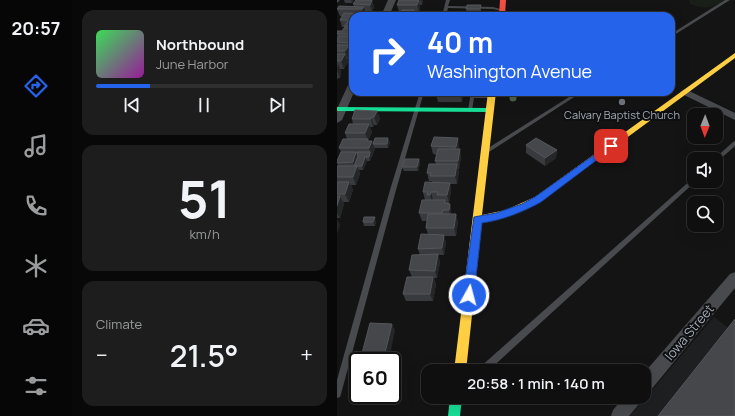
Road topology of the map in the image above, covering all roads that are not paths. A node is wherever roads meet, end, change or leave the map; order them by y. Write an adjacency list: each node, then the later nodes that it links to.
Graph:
1 (392, 0): 6 (street)
2 (448, 0): 5 (lane)
3 (503, 0): 9 (street)
4 (728, 0): 10 (lane)
5 (446, 7): 7 (lane); 8 (lane)
6 (387, 12)
7 (445, 12)
8 (499, 12)
9 (502, 12)
10 (675, 33)
11 (735, 55): 13 (street)
12 (349, 92): 18 (street)
13 (685, 92): 22 (street); 28 (street)
14 (421, 96): 19 (lane)
15 (472, 96): 20 (lane)
16 (492, 96): 21 (street)
17 (574, 96): 25 (lane)
18 (340, 109): 19 (street); 23 (street)
19 (417, 110): 20 (street); 33 (lane)
20 (470, 110): 21 (street)
21 (490, 110): 25 (street)
22 (735, 117)
23 (337, 120)
24 (735, 143): 26 (lane)
25 (485, 152): 28 (street)
26 (723, 154)
27 (687, 186): 31 (lane)
28 (477, 220): 30 (street)
29 (735, 278): 32 (street, Iowa Street)
30 (460, 364)
31 (490, 364)
32 (651, 377)
33 (337, 394)
34 (456, 404): 36 (street)
35 (628, 404): 37 (street)
36 (454, 416)
37 (619, 416)

